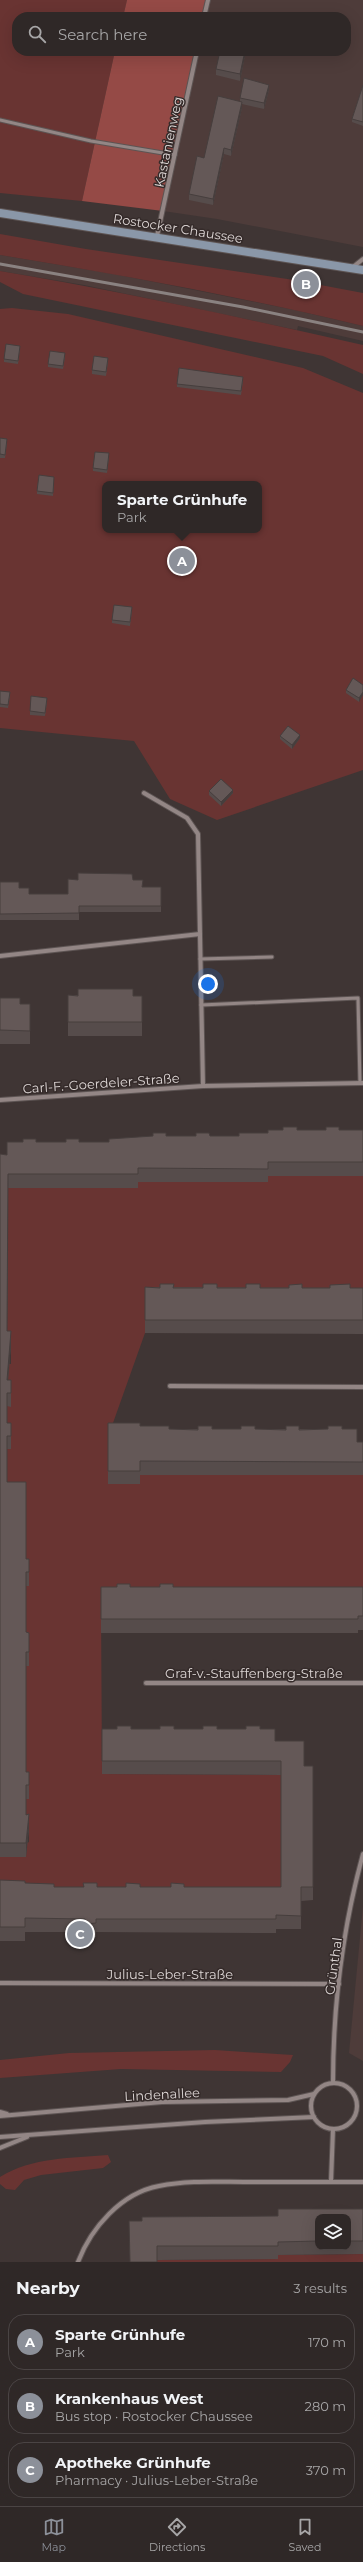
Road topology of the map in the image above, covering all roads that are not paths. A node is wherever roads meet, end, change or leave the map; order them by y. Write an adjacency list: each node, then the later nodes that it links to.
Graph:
1 (208, 0): 2 (street)
2 (205, 12)
3 (196, 56): 5 (street, Kastanienweg)
4 (0, 120): 5 (lane)
5 (175, 155): 7 (street, Kastanienweg)
6 (0, 213): 7 (main road, Rostocker Chaussee)
7 (157, 236): 9 (main road, Rostocker Chaussee)
8 (363, 259): 9 (street)
9 (353, 267): 10 (main road, Rostocker Chaussee)
10 (363, 270)
11 (144, 794): 12 (street)
12 (200, 934): 13 (street); 15 (street)
13 (0, 956)
14 (272, 957): 15 (lane)
15 (200, 959): 16 (street)
16 (201, 1005): 17 (lane); 18 (street)
17 (362, 1083): 18 (street, Carl-F.-Goerdeler-Straße)
18 (203, 1086): 19 (street, Carl-F.-Goerdeler-Straße)
19 (0, 1100)
20 (170, 1386): 21 (street)
21 (363, 1387)
22 (146, 1683): 23 (street, Graf-v.-Stauffenberg-Straße)
23 (363, 1683)
24 (363, 1854): 26 (street, Grünthal)
25 (0, 1983): 26 (street, Julius-Leber-Straße)
26 (339, 1984): 27 (street, Grünthal)
27 (333, 2083): 28 (street); 29 (street)
28 (314, 2094): 32 (street, Lindenallee); 34 (street)
29 (356, 2107): 30 (street); 35 (street)
30 (363, 2107)
31 (0, 2112): 32 (street, Lindenallee)
32 (10, 2115): 33 (street, Lindenallee)
33 (0, 2116)
34 (314, 2117): 35 (street); 36 (street)
35 (333, 2129): 39 (street)
36 (31, 2135): 37 (street); 38 (street)
37 (0, 2138)
38 (0, 2148)
39 (331, 2182): 40 (street); 41 (street)
40 (363, 2182)
41 (78, 2262)

